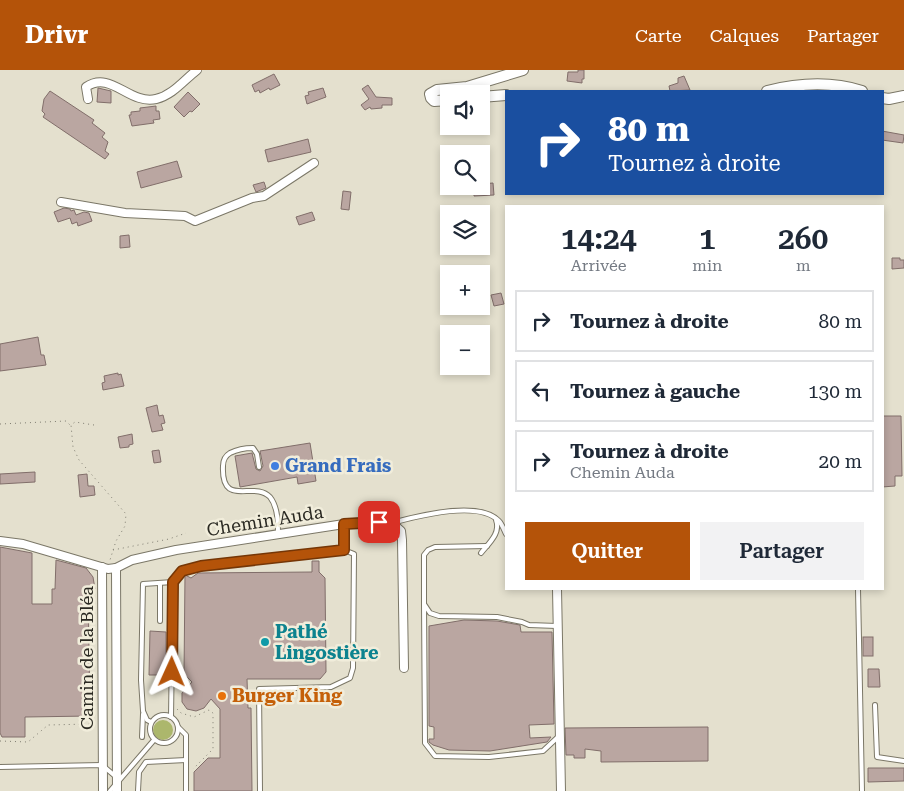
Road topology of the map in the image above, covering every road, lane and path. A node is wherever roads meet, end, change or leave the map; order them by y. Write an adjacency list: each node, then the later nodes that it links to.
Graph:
1 (197, 70): 11 (street)
2 (523, 70): 3 (street)
3 (473, 85)
4 (440, 90): 12 (street)
5 (773, 90): 6 (street)
6 (858, 90)
7 (505, 95): 8 (street)
8 (490, 96)
9 (904, 96): 10 (street)
10 (884, 98)
11 (88, 99)
12 (440, 100)
13 (314, 163): 14 (street)
14 (61, 202)
15 (0, 424): 16 (path)
16 (70, 425): 17 (path); 27 (path)
17 (94, 425)
18 (259, 466): 24 (lane)
19 (495, 518): 20 (lane); 22 (lane); 26 (lane)
20 (392, 523): 21 (street, Chemin Auda); 38 (street)
21 (344, 524): 24 (street, Chemin Auda); 28 (lane)
22 (505, 532)
23 (186, 533): 27 (path)
24 (278, 535): 30 (street, Chemin Auda)
25 (0, 541): 30 (street, Camin de la Bléa)
26 (487, 546): 29 (lane); 35 (lane)
27 (113, 550): 30 (path)
28 (344, 550): 31 (lane); 60 (lane)
29 (481, 553)
30 (109, 568): 52 (street, Camin de la Bléa); 55 (street, Camin de la Bléa)
31 (173, 582): 32 (lane); 42 (lane)
32 (160, 583): 36 (lane); 41 (lane)
33 (557, 590): 37 (street)
34 (858, 590): 62 (lane)
35 (424, 604): 37 (lane); 46 (lane)
36 (160, 621)
37 (558, 626): 46 (street)
38 (404, 668)
39 (875, 705): 51 (lane)
40 (176, 707): 54 (path)
41 (143, 711): 43 (lane); 47 (lane)
42 (171, 717): 43 (lane); 45 (lane)
43 (151, 722): 48 (lane)
44 (90, 724): 49 (path)
45 (178, 727): 48 (lane); 50 (lane)
46 (560, 735): 61 (street)
47 (142, 737)
48 (154, 740): 55 (lane)
49 (0, 741)
50 (186, 760): 58 (lane); 59 (lane)
51 (904, 761)
52 (102, 765): 53 (lane); 55 (lane); 56 (street, Camin de la Bléa)
53 (0, 767)
54 (191, 771)
55 (117, 784): 57 (lane)
56 (103, 791)
57 (110, 791)
58 (138, 791)
59 (186, 791)
60 (260, 791)
61 (561, 791)
62 (862, 791)

